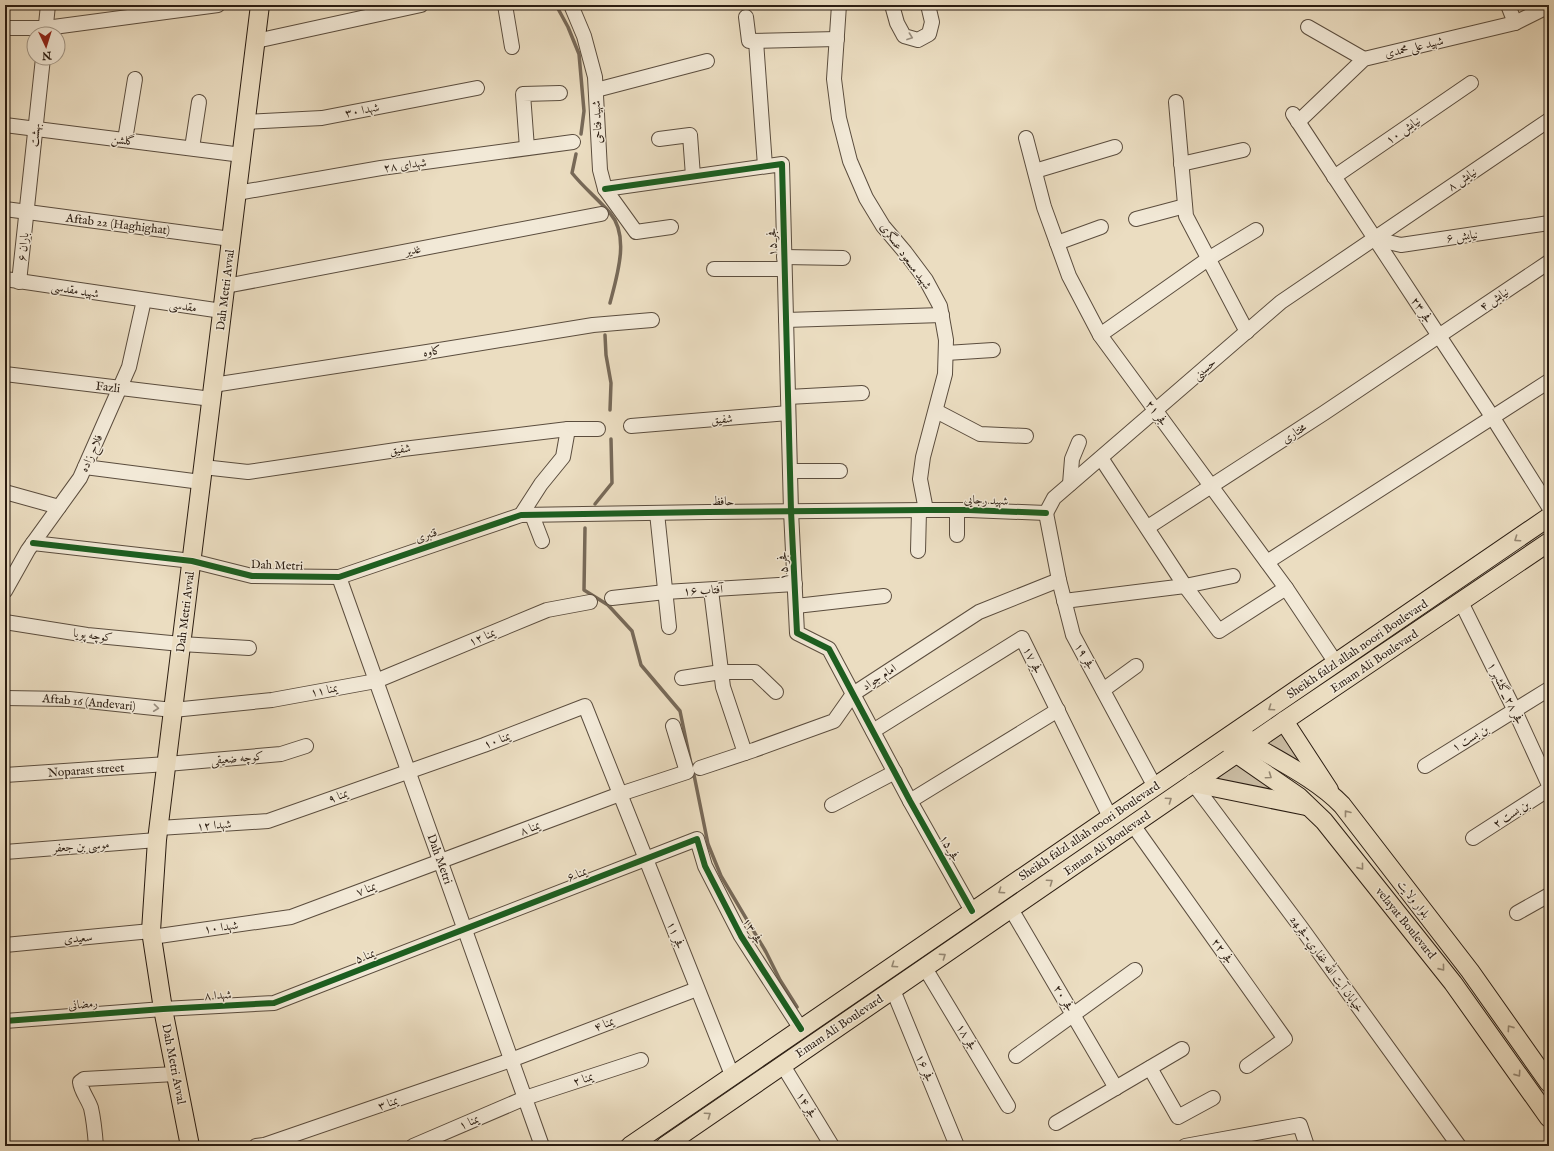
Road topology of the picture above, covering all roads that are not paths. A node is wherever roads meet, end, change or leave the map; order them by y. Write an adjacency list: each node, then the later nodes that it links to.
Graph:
1 (48, 5): 14 (street)
2 (218, 5): 17 (street)
3 (260, 5): 20 (main road, Dah Metri Avval)
4 (421, 5): 20 (street)
5 (505, 5): 22 (street)
6 (570, 5): 29 (street, شهید فتاحی)
7 (839, 5): 19 (street, شهید مسعود عسگری)
8 (892, 5): 9 (street, one-way to 9)
9 (928, 5)
10 (1508, 5): 13 (street)
11 (1549, 6): 13 (street, شهید علی محمدی)
12 (746, 17): 21 (street)
13 (1515, 23): 23 (street, شهید علی محمدی)
14 (46, 26)
15 (1308, 27): 23 (street)
16 (5, 28): 18 (street)
17 (66, 28)
18 (26, 30)
19 (837, 39): 21 (street); 75 (street, شهید مسعود عسگری)
20 (256, 41): 34 (main road, Dah Metri Avval)
21 (756, 41): 47 (street)
22 (512, 47)
23 (1364, 59): 50 (street, فجر ۲۳)
24 (707, 61): 29 (street)
25 (42, 66): 36 (street, بهشت)
26 (135, 80): 39 (street)
27 (1471, 83): 50 (street, نیایش ۱۰)
28 (477, 88): 34 (street, شهدا ۳۰)
29 (596, 90): 51 (street, شهید فتاحی)
30 (560, 93): 42 (street)
31 (199, 102): 41 (street)
32 (1176, 102): 46 (street)
33 (1549, 120): 62 (street, نیایش ۸)
34 (246, 122): 45 (main road, Dah Metri Avval)
35 (5, 125): 36 (street, گلشن)
36 (35, 129): 39 (street, گلشن); 55 (street, بهشت)
37 (1026, 138): 48 (street, فجر ۲۱)
38 (659, 139): 49 (street)
39 (125, 140): 41 (street, گلشن)
40 (573, 142): 42 (street, شهدای ۲۸)
41 (192, 148): 45 (street, گلشن)
42 (526, 148): 52 (street, شهدای ۲۸)
43 (1115, 148): 48 (street)
44 (1243, 150): 46 (street)
45 (242, 155): 52 (main road, Dah Metri Avval)
46 (1181, 164): 53 (street)
47 (765, 166): 49 (street); 68 (street, فجر ۱۵)
48 (1035, 171): 64 (street, فجر ۲۱)
49 (692, 176): 51 (street)
50 (1334, 177): 62 (street, فجر ۲۳)
51 (605, 189): 59 (street, شهید فتاحی)
52 (237, 193): 63 (main road, Dah Metri Avval)
53 (1185, 206): 57 (street); 66 (street)
54 (5, 210): 55 (street, Aftab 22 (Haghighat))
55 (26, 212): 63 (street, Aftab 22 (Haghighat)); 71 (street, باران ۶)
56 (601, 214): 72 (street, غدیر)
57 (1136, 219)
58 (1549, 223): 62 (street, نیایش ۶)
59 (671, 227)
60 (1101, 227): 64 (street)
61 (1256, 230): 66 (street)
62 (1375, 238): 78 (street, حسینی); 80 (street, فجر ۲۳)
63 (231, 239): 72 (main road, Dah Metri Avval)
64 (1057, 243): 79 (street, فجر ۲۱)
65 (843, 258): 68 (street)
66 (1208, 259): 78 (street); 79 (street)
67 (1549, 262): 80 (street, نیایش ۴)
68 (784, 263): 69 (street); 77 (street, فجر ۱۵)
69 (714, 269)
70 (5, 280): 71 (street, شهید مقدسی)
71 (19, 282): 73 (street, شهید مقدسی)
72 (226, 286): 74 (main road, Dah Metri Avval)
73 (144, 300): 74 (street, مقدسی); 85 (street, فلاح زاده)
74 (222, 311): 86 (main road, Dah Metri Avval)
75 (942, 315): 77 (street); 82 (street, شهید مسعود عسگری)
76 (652, 320): 86 (street, کاوه)
77 (786, 320): 88 (street, فجر ۱۵)
78 (1247, 332): 89 (street, حسینی)
79 (1100, 335): 89 (street, فجر ۲۱)
80 (1439, 336): 92 (street, فجر ۲۳); 104 (street, مختاری)
81 (993, 350): 82 (street)
82 (946, 353): 90 (street, شهید مسعود عسگری)
83 (5, 374): 85 (street, Fazli)
84 (1549, 381): 92 (street)
85 (119, 389): 86 (street, Fazli); 99 (street, فلاح زاده)
86 (213, 392): 102 (main road, Dah Metri Avval)
87 (862, 393): 88 (street)
88 (788, 397): 91 (street, فجر ۱۵)
89 (1155, 410): 98 (street, حسینی); 104 (street, فجر ۲۱)
90 (936, 411): 96 (street); 108 (street, شهید مسعود عسگری)
91 (788, 413): 93 (street, شفیق); 100 (street, فجر ۱۵)
92 (1493, 418): 107 (street, فجر ۲۳); 122 (street)
93 (631, 426)
94 (568, 429): 95 (street, شفیق); 102 (street, شفیق); 113 (street)
95 (598, 429)
96 (1026, 436)
97 (1079, 442): 103 (street)
98 (1101, 458): 103 (street, حسینی); 115 (street)
99 (85, 467): 102 (street, شفیق); 106 (street, فلاح زاده)
100 (790, 471): 101 (street); 110 (street, فجر ۱۵)
101 (840, 471)
102 (202, 475): 121 (main road, Dah Metri Avval)
103 (1070, 484): 112 (street, حسینی)
104 (1211, 486): 115 (street, مختاری); 122 (street, فجر ۲۱)
105 (5, 492): 106 (street)
106 (59, 507): 119 (street, فلاح زاده)
107 (1549, 507)
108 (923, 510): 109 (street, شهید رجایی); 110 (street, حافظ); 120 (street, شهید مسعود عسگری)
109 (956, 510): 112 (street, شهید رجایی); 116 (street)
110 (791, 511): 111 (street, حافظ); 126 (street, فجر ۱۵)
111 (657, 512): 113 (street, حافظ); 131 (street)
112 (1046, 514): 125 (street, فجر ۱۹)
113 (526, 515): 117 (street); 124 (street, قنبری)
114 (1549, 517): 138 (main road, Sheikh falzl allah noori Boulevard, one-way to 138)
115 (1148, 527): 127 (street)
116 (957, 535)
117 (542, 541)
118 (1549, 542): 136 (main road, Emam Ali Boulevard)
119 (33, 543): 121 (street, Dah Metri); 130 (street, فلاح زاده)
120 (918, 551)
121 (192, 561): 124 (street, Dah Metri); 143 (main road, Dah Metri Avval)
122 (1267, 562): 128 (street, فجر ۲۱)
123 (1233, 576): 127 (street)
124 (339, 577): 150 (street, Dah Metri)
125 (1059, 580): 134 (street, فجر ۱۹); 154 (street, امام جواد)
126 (795, 584): 129 (street, آفتاب ۱۶); 137 (street, فجر ۱۵)
127 (1185, 586): 128 (street); 134 (street)
128 (1286, 588): 146 (street, فجر ۲۱)
129 (711, 590): 131 (street, آفتاب ۱۶); 148 (street)
130 (5, 591)
131 (666, 592): 133 (street, آفتاب ۱۶); 140 (street)
132 (884, 596): 137 (street)
133 (612, 598)
134 (1064, 601): 151 (street, فجر ۱۹)
135 (590, 602): 150 (street, یمنا ۱۲)
136 (1461, 602): 141 (main road, Emam Ali Boulevard); 159 (street, فجر ۲۸_گلشهر ۱)
137 (796, 606): 154 (street, فجر ۱۵)
138 (1414, 610): 141 (main road); 142 (main road, Sheikh falzl allah noori Boulevard)
139 (5, 622): 143 (street, کوچه پویا)
140 (669, 627)
141 (1424, 627): 145 (main road, Emam Ali Boulevard)
142 (1378, 635): 145 (main road); 146 (main road, Sheikh falzl allah noori Boulevard)
143 (181, 644): 144 (street, کوچه پویا); 157 (main road, Dah Metri Avval)
144 (249, 648)
145 (1388, 652): 160 (main road, Emam Ali Boulevard)
146 (1336, 663): 163 (main road, Sheikh falzl allah noori Boulevard, one-way to 163)
147 (1136, 666): 151 (street)
148 (721, 672): 149 (street); 153 (street); 166 (street)
149 (682, 678)
150 (376, 680): 157 (street, یمنا ۱۱); 170 (street, Dah Metri)
151 (1103, 690): 176 (street, فجر ۱۹)
152 (1549, 690): 159 (street, بن بست ۱)
153 (776, 692)
154 (853, 694): 162 (street, فجر ۱۵); 166 (street, امام جواد)
155 (5, 698): 157 (street, Aftab 16 (Andevari), one-way to 157)
156 (585, 706): 170 (street, یمنا ۱۰); 178 (street, فجر ۱۱)
157 (174, 710): 167 (main road, Dah Metri Avval)
158 (1058, 710): 162 (street, فجر ۱۷); 180 (street); 183 (street, فجر ۱۷)
159 (1515, 711): 168 (street, بن بست ۱); 175 (street, فجر ۲۸_گلشهر ۱)
160 (1284, 721): 165 (main road, Emam Ali Boulevard); 179 (main road)
161 (673, 726): 178 (street)
162 (873, 731): 171 (street, فجر ۱۵)
163 (1232, 734): 165 (main road); 176 (main road, Sheikh falzl allah noori Boulevard)
164 (306, 746): 167 (street, کوچه ضعیقی)
165 (1244, 749): 173 (main road, بلوار ولایت); 174 (main road, Emam Ali Boulevard); 181 (main road, velayat Boulevard, one-way to 181)
166 (745, 753): 169 (street, امام جواد)
167 (167, 764): 172 (street, Noparast street); 186 (main road, Dah Metri Avval)
168 (1425, 766)
169 (700, 768)
170 (408, 771): 184 (street, یمنا ۹); 191 (street, Dah Metri)
171 (895, 772): 180 (street, فجر ۱۵); 182 (street)
172 (5, 775)
173 (1313, 782): 179 (main road, بلوار ولایت); 181 (main road)
174 (1193, 783): 181 (main road); 185 (main road, Emam Ali Boulevard, one-way to 174); 238 (street, خيابان آيت الله غفاري-فجر24)
175 (1549, 785)
176 (1155, 787): 183 (main road, Sheikh falzl allah noori Boulevard)
177 (1549, 789): 187 (street, بن بست ۲)
178 (620, 794): 190 (street, فجر ۱۱); 191 (street, یمنا ۸)
179 (1334, 798): 218 (main road, بلوار ولایت, one-way to 179)
180 (910, 801): 194 (street, فجر ۱۵)
181 (1304, 802): 224 (main road, velayat Boulevard, one-way to 224)
182 (832, 805)
183 (1110, 817): 194 (main road, Sheikh falzl allah noori Boulevard, one-way to 194)
184 (268, 821): 186 (street, شهدا ۱۲)
185 (1133, 825): 193 (main road, Emam Ali Boulevard, one-way to 185); 214 (street, فجر ۲۲)
186 (158, 834): 189 (street, موسی بن جعفر); 198 (main road, Dah Metri Avval)
187 (1473, 838)
188 (697, 839): 190 (street, یمنا ۶); 208 (street, فجر ۱۳)
189 (5, 852)
190 (646, 859): 197 (street, یمنا ۶); 202 (street, فجر ۱۱)
191 (440, 862): 196 (street, یمنا ۷); 197 (street, Dah Metri)
192 (1549, 895): 195 (street)
193 (1011, 909): 200 (main road, Emam Ali Boulevard, one-way to 193); 206 (street, فجر ۲۰)
194 (972, 911): 208 (main road, Sheikh falzl allah noori Boulevard, one-way to 208)
195 (1517, 913)
196 (291, 917): 198 (street, شهدا ۱۰)
197 (465, 930): 204 (street, یمنا ۵); 211 (street, Dah Metri)
198 (152, 934): 199 (street, سعیدی); 205 (main road, Dah Metri Avval)
199 (5, 944)
200 (925, 968): 203 (main road, Emam Ali Boulevard); 222 (street, فجر ۱۸)
201 (1135, 970): 206 (street)
202 (698, 989): 211 (street, یمنا ۴); 217 (street, فجر ۱۱)
203 (893, 990): 213 (main road, Emam Ali Boulevard); 235 (street, فجر ۱۶)
204 (274, 1003): 205 (street, شهدا ۸)
205 (163, 1009): 207 (street, رمضانی); 216 (main road, Dah Metri Avval)
206 (1073, 1015): 210 (street); 219 (street, فجر ۲۰)
207 (5, 1022)
208 (801, 1029): 217 (main road, Sheikh falzl allah noori Boulevard)
209 (1182, 1049): 215 (street)
210 (1016, 1056)
211 (511, 1060): 220 (street, Dah Metri); 229 (street, یمنا ۳)
212 (640, 1060): 220 (street, یمنا ۲)
213 (782, 1064): 226 (main road, Emam Ali Boulevard, one-way to 213); 234 (street, فجر ۱۴)
214 (1247, 1066)
215 (1150, 1068): 219 (street); 221 (street)
216 (176, 1074): 227 (street); 228 (main road, Dah Metri Avval)
217 (732, 1075): 223 (main road, Sheikh falzl allah noori Boulevard)
218 (1549, 1083)
219 (1116, 1088): 225 (street)
220 (525, 1098): 230 (street, یمنا ۱); 231 (street, Dah Metri)
221 (1213, 1098)
222 (1008, 1106)
223 (675, 1116): 226 (main road); 232 (main road, Sheikh falzl allah noori Boulevard)
224 (1549, 1118)
225 (1056, 1123)
226 (687, 1131): 233 (main road, Emam Ali Boulevard)
227 (96, 1146)
228 (190, 1146)
229 (262, 1146)
230 (412, 1146)
231 (542, 1146)
232 (630, 1146)
233 (665, 1146)
234 (832, 1146)
235 (957, 1146)
236 (1185, 1146): 237 (street)
237 (1307, 1146)
238 (1459, 1146)

